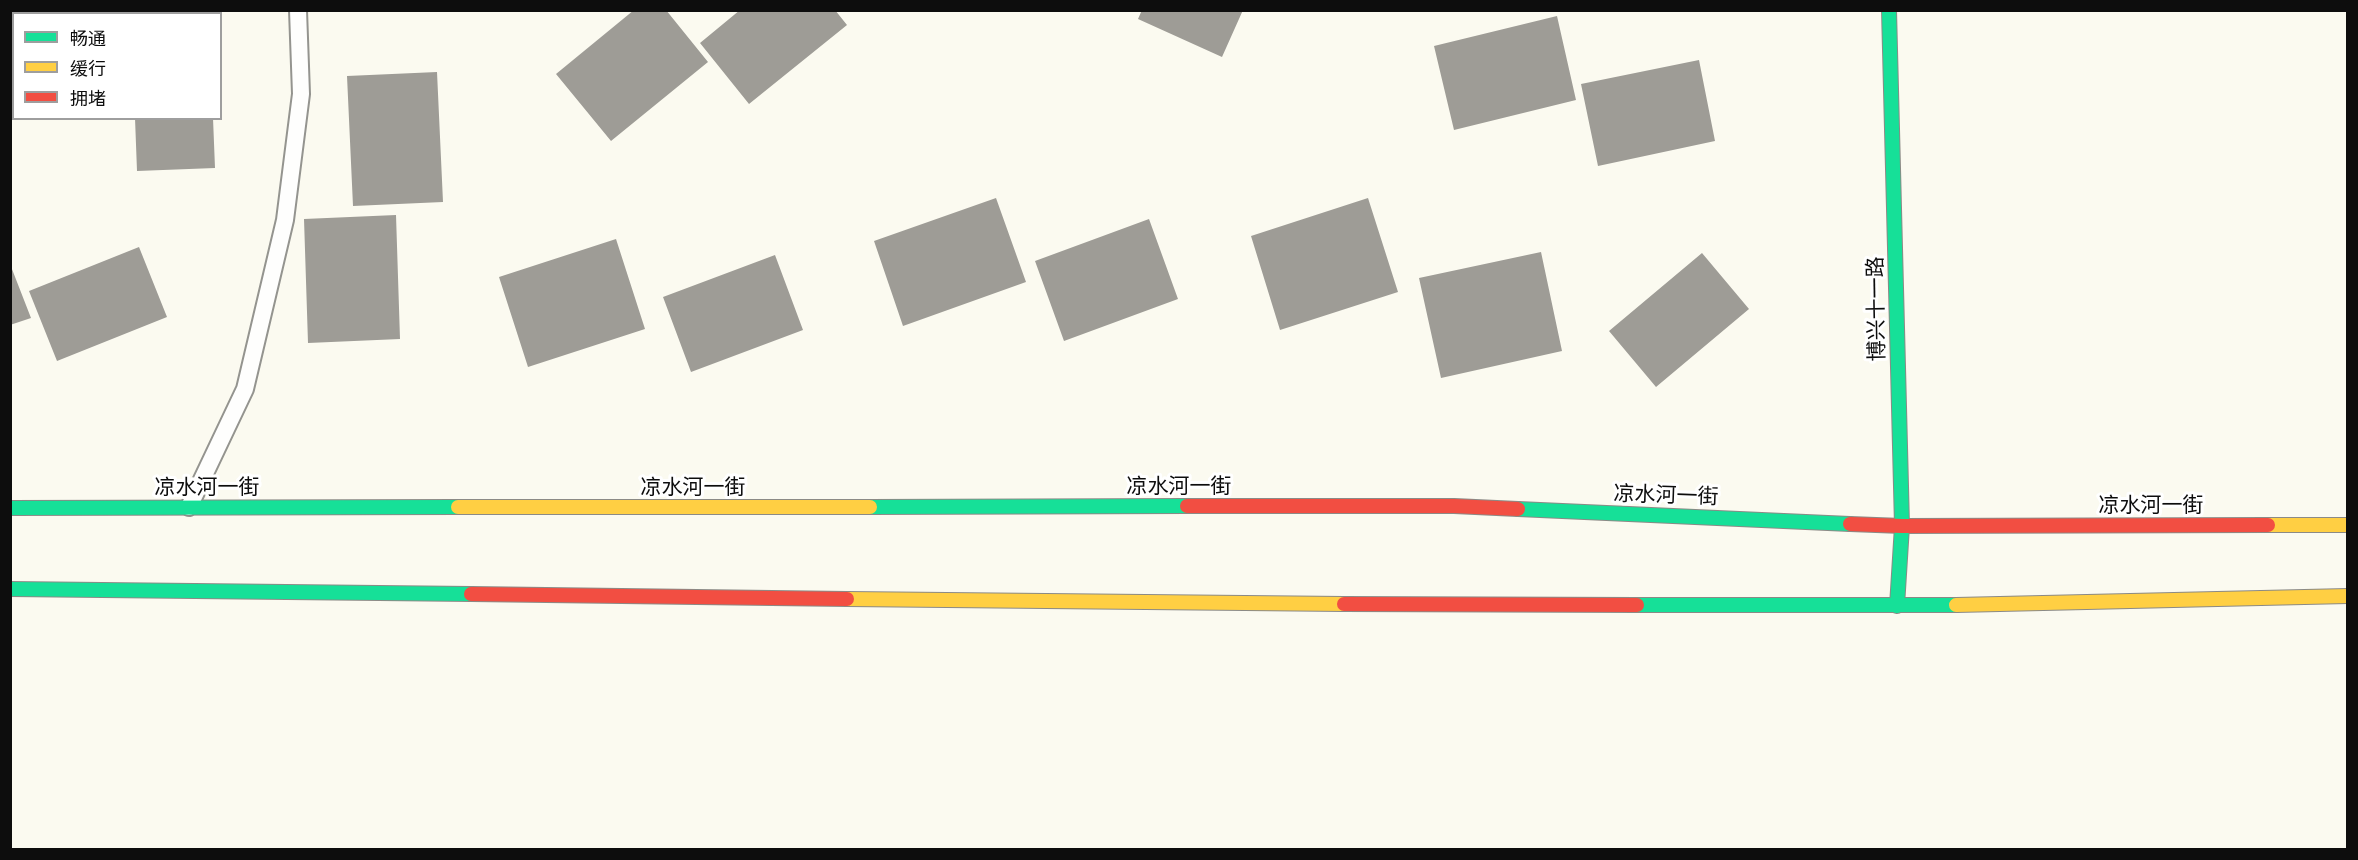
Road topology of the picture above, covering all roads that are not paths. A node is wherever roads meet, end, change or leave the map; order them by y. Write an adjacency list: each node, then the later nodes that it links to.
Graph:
1 (298, 10): 3 (lane)
2 (1889, 10): 6 (main road, 博兴十一路)
3 (189, 507): 4 (main road, 凉水河一街); 6 (main road, 凉水河一街)
4 (10, 508)
5 (2348, 525): 6 (main road, 凉水河一街)
6 (1902, 526): 9 (main road, 博兴十一路)
7 (10, 589): 9 (main road)
8 (2348, 596): 9 (main road)
9 (1897, 606)

